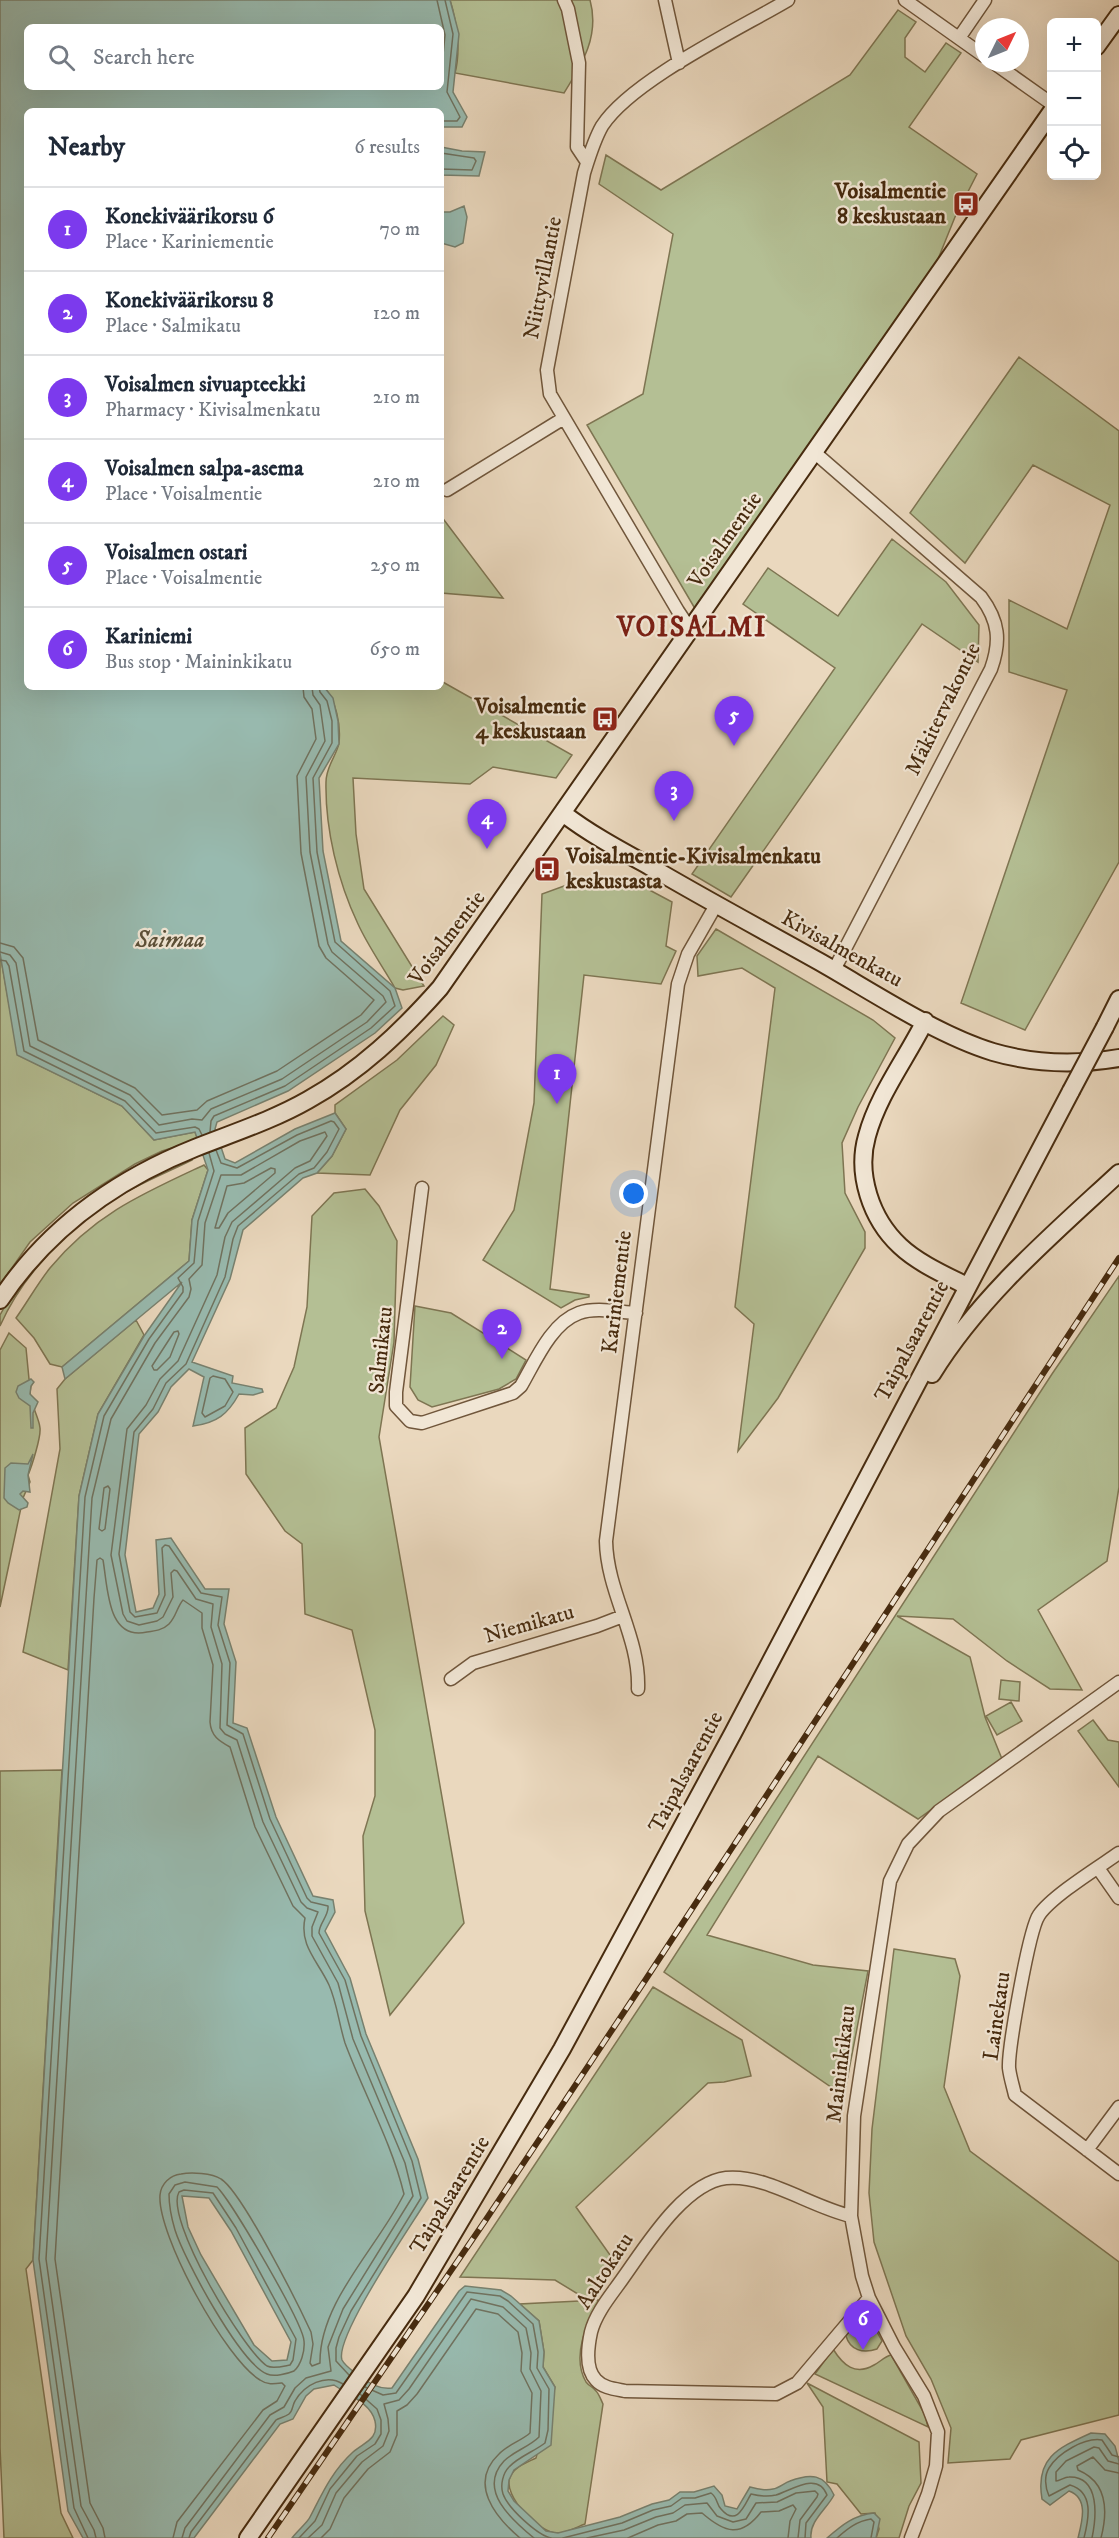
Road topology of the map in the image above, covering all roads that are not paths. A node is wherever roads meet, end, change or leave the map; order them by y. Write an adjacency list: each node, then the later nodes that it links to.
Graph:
1 (564, 0): 14 (street)
2 (665, 0): 10 (street)
3 (788, 0): 10 (street, Niittyvillantie)
4 (905, 0): 7 (street)
5 (985, 0): 7 (street)
6 (1119, 15): 8 (main road)
7 (959, 38): 9 (street)
8 (1101, 40)
9 (975, 50)
10 (679, 63): 14 (street, Niittyvillantie)
11 (1007, 72): 12 (street)
12 (1047, 100)
13 (1047, 118): 16 (main road, Voisalmentie)
14 (587, 162): 15 (street, Niittyvillantie)
15 (564, 418): 17 (street); 18 (street, Niittyvillantie)
16 (814, 452): 18 (main road, Voisalmentie); 21 (street, Mäkitervakontie)
17 (447, 490)
18 (692, 627): 19 (main road, Voisalmentie)
19 (564, 814): 20 (main road, Kivisalmenkatu); 28 (main road, Voisalmentie)
20 (716, 905): 21 (main road, Kivisalmenkatu); 29 (street, Kariniementie)
21 (834, 970): 23 (main road, Kivisalmenkatu)
22 (1119, 999): 27 (main road, Taipalsaarentie, bridge)
23 (925, 1021): 24 (main road, Kivisalmenkatu); 27 (main road)
24 (1119, 1058)
25 (1119, 1173): 30 (main road)
26 (422, 1188): 29 (street, Salmikatu)
27 (967, 1286): 30 (main road, Taipalsaarentie)
28 (0, 1300)
29 (636, 1313): 31 (street, Kariniementie)
30 (860, 1489): 43 (main road, Taipalsaarentie)
31 (623, 1616): 32 (street, Niemikatu); 34 (street, Kariniementie)
32 (451, 1678)
33 (1119, 1682): 41 (street, Maininkikatu)
34 (638, 1689)
35 (1119, 1853): 36 (street, Lainekatu)
36 (1098, 1868): 37 (street); 39 (street, Lainekatu)
37 (1119, 1898)
38 (1119, 2107): 39 (street)
39 (1087, 2150): 40 (street, Lainekatu)
40 (1119, 2174)
41 (851, 2216): 42 (street, Maininkikatu); 42 (street, Aaltokatu)
42 (869, 2298): 44 (street, Maininkikatu)
43 (248, 2538)
44 (911, 2538)

